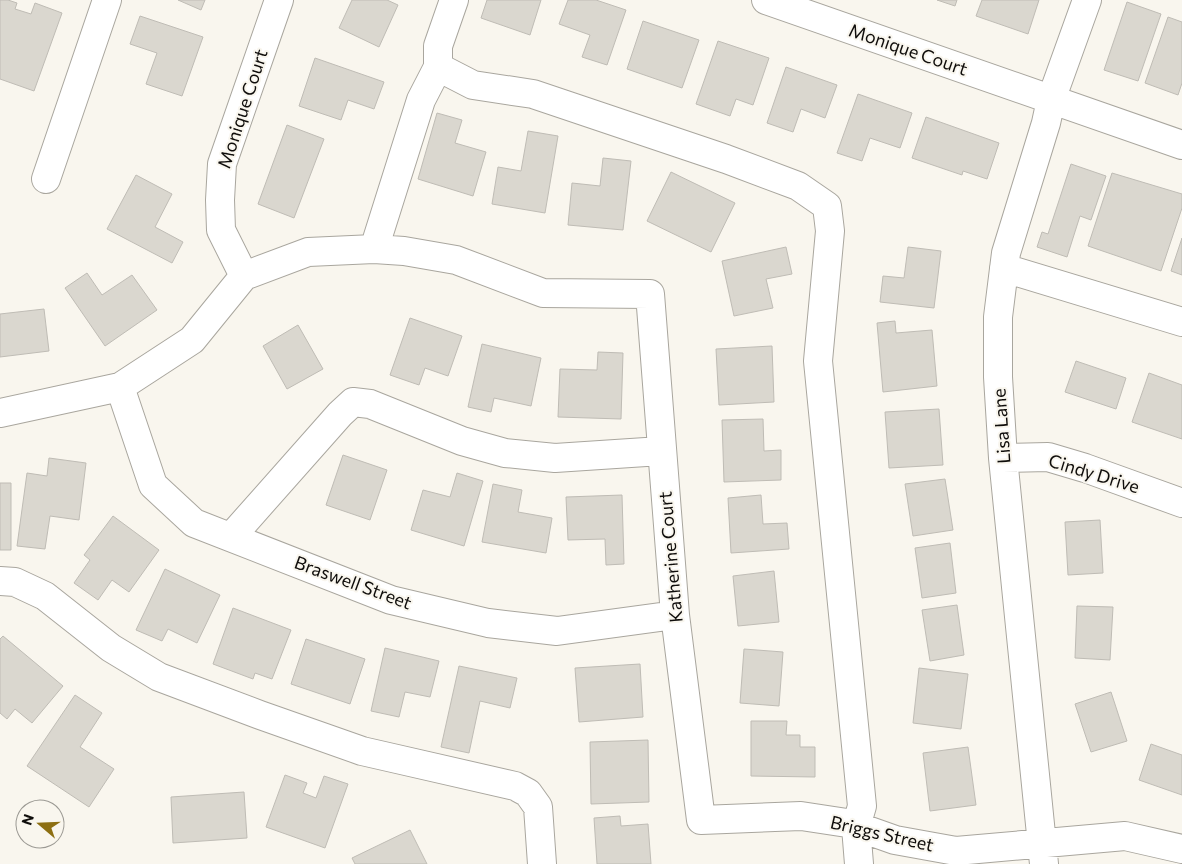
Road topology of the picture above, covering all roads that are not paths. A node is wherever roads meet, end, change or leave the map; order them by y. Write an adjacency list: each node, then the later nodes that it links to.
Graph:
1 (107, 0): 9 (street)
2 (279, 0): 12 (street, Monique Court)
3 (454, 0): 6 (street)
4 (766, 0): 7 (street, Monique Court)
5 (1087, 0): 7 (street, Lisa Lane)
6 (438, 67): 10 (street); 23 (street)
7 (1050, 100): 8 (street, Monique Court); 11 (street, Lisa Lane)
8 (1182, 145)
9 (46, 179)
10 (374, 249): 12 (street); 16 (street, Katherine Court)
11 (1004, 268): 13 (street); 17 (street, Lisa Lane)
12 (244, 276): 14 (street)
13 (1182, 322)
14 (120, 387): 15 (street); 19 (street, Braswell Street)
15 (0, 413)
16 (661, 451): 19 (street); 21 (street, Katherine Court)
17 (1003, 458): 18 (street, Cindy Drive); 25 (street, Lisa Lane)
18 (1182, 503)
19 (231, 537): 21 (street, Braswell Street)
20 (0, 581): 26 (street)
21 (675, 615): 22 (street, Katherine Court)
22 (701, 820): 23 (street, Briggs Street)
23 (856, 827): 25 (street, Briggs Street); 27 (street)
24 (1182, 850): 25 (street, Briggs Street)
25 (1042, 854)
26 (542, 864)
27 (859, 864)

